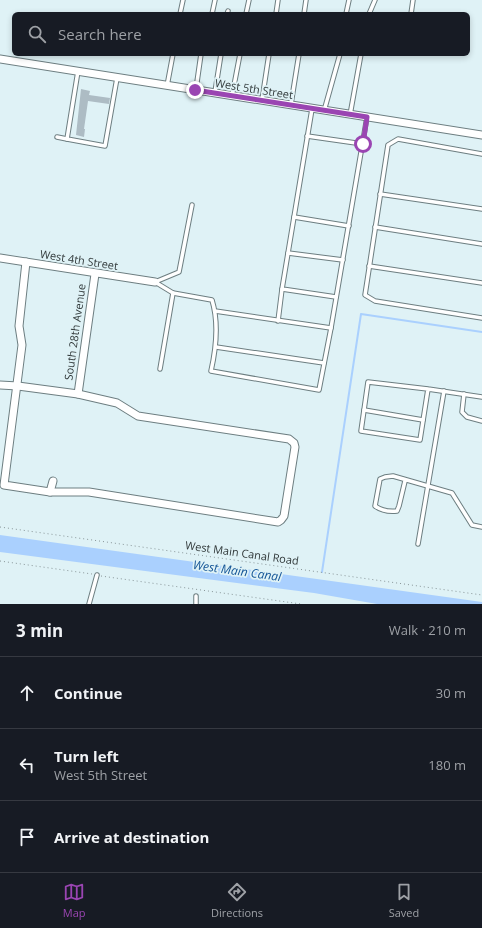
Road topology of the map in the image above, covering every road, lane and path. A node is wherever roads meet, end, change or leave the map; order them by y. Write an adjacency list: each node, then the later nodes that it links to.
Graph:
1 (183, 0): 9 (lane)
2 (216, 0): 10 (lane)
3 (249, 0): 11 (lane)
4 (278, 0): 12 (lane)
5 (306, 0): 13 (lane)
6 (349, 0): 14 (lane)
7 (375, 0): 15 (lane)
8 (413, 0): 16 (lane)
9 (180, 12)
10 (213, 12)
11 (246, 12)
12 (276, 12)
13 (304, 12)
14 (346, 12)
15 (370, 12)
16 (411, 12)
17 (173, 56): 28 (lane)
18 (201, 56): 29 (lane)
19 (221, 56): 30 (lane)
20 (240, 56): 31 (lane)
21 (269, 56): 32 (lane)
22 (299, 56): 33 (lane)
23 (339, 56): 35 (lane)
24 (362, 56): 36 (lane)
25 (0, 59): 26 (street, West 5th Street)
26 (78, 71): 27 (street, West 5th Street); 41 (lane)
27 (118, 78): 28 (street, West 5th Street); 41 (lane)
28 (167, 86): 29 (street, West 5th Street)
29 (195, 90): 30 (street, West 5th Street)
30 (215, 94): 31 (street, West 5th Street)
31 (232, 96): 32 (street, West 5th Street)
32 (262, 101): 33 (street, West 5th Street)
33 (291, 105): 34 (street, West 5th Street)
34 (312, 109): 35 (street, West 5th Street); 39 (lane)
35 (324, 110): 36 (street, West 5th Street)
36 (350, 115): 37 (street, West 5th Street)
37 (367, 117): 38 (street, West 5th Street); 42 (lane)
38 (482, 135)
39 (307, 136): 42 (lane); 47 (lane)
40 (56, 137): 41 (lane)
41 (67, 139)
42 (363, 144): 48 (lane)
43 (482, 154): 44 (lane)
44 (380, 194): 46 (lane); 49 (lane)
45 (192, 205): 57 (lane)
46 (482, 209)
47 (294, 216): 48 (lane); 51 (lane)
48 (349, 226): 53 (lane)
49 (375, 227): 50 (lane); 55 (lane)
50 (482, 244)
51 (288, 253): 53 (lane); 59 (lane)
52 (0, 258): 54 (street, West 4th Street)
53 (343, 260): 61 (lane)
54 (26, 262): 56 (street, West 4th Street); 70 (street)
55 (369, 266): 58 (lane); 63 (lane)
56 (95, 274): 57 (street, West 4th Street); 73 (street, South 28th Avenue)
57 (155, 282): 60 (lane)
58 (482, 283)
59 (282, 289): 61 (lane); 64 (lane)
60 (173, 293): 62 (lane); 68 (lane)
61 (336, 297): 65 (lane)
62 (215, 311): 64 (lane); 66 (lane)
63 (482, 318)
64 (278, 321): 65 (lane)
65 (331, 328): 67 (lane)
66 (216, 347): 67 (lane); 67 (lane)
67 (324, 363)
68 (160, 369)
69 (0, 385): 70 (street)
70 (18, 386): 73 (street); 82 (street)
71 (428, 388): 72 (lane); 76 (lane); 77 (lane)
72 (444, 391): 74 (lane); 81 (lane)
73 (78, 394): 82 (street)
74 (464, 394): 75 (lane); 78 (lane)
75 (482, 397)
76 (364, 410): 77 (lane); 77 (lane)
77 (423, 420)
78 (482, 420)
79 (405, 480): 79 (lane); 81 (lane)
80 (53, 481): 82 (street)
81 (428, 486): 84 (lane); 85 (lane)
82 (50, 492)
83 (0, 527): 88 (path, West Main Canal Road)
84 (482, 527)
85 (418, 544)
86 (0, 561): 87 (path)
87 (97, 575): 90 (lane); 92 (path)
88 (482, 595)
89 (196, 596): 91 (lane)
90 (89, 604)
91 (196, 604)
92 (301, 604)

